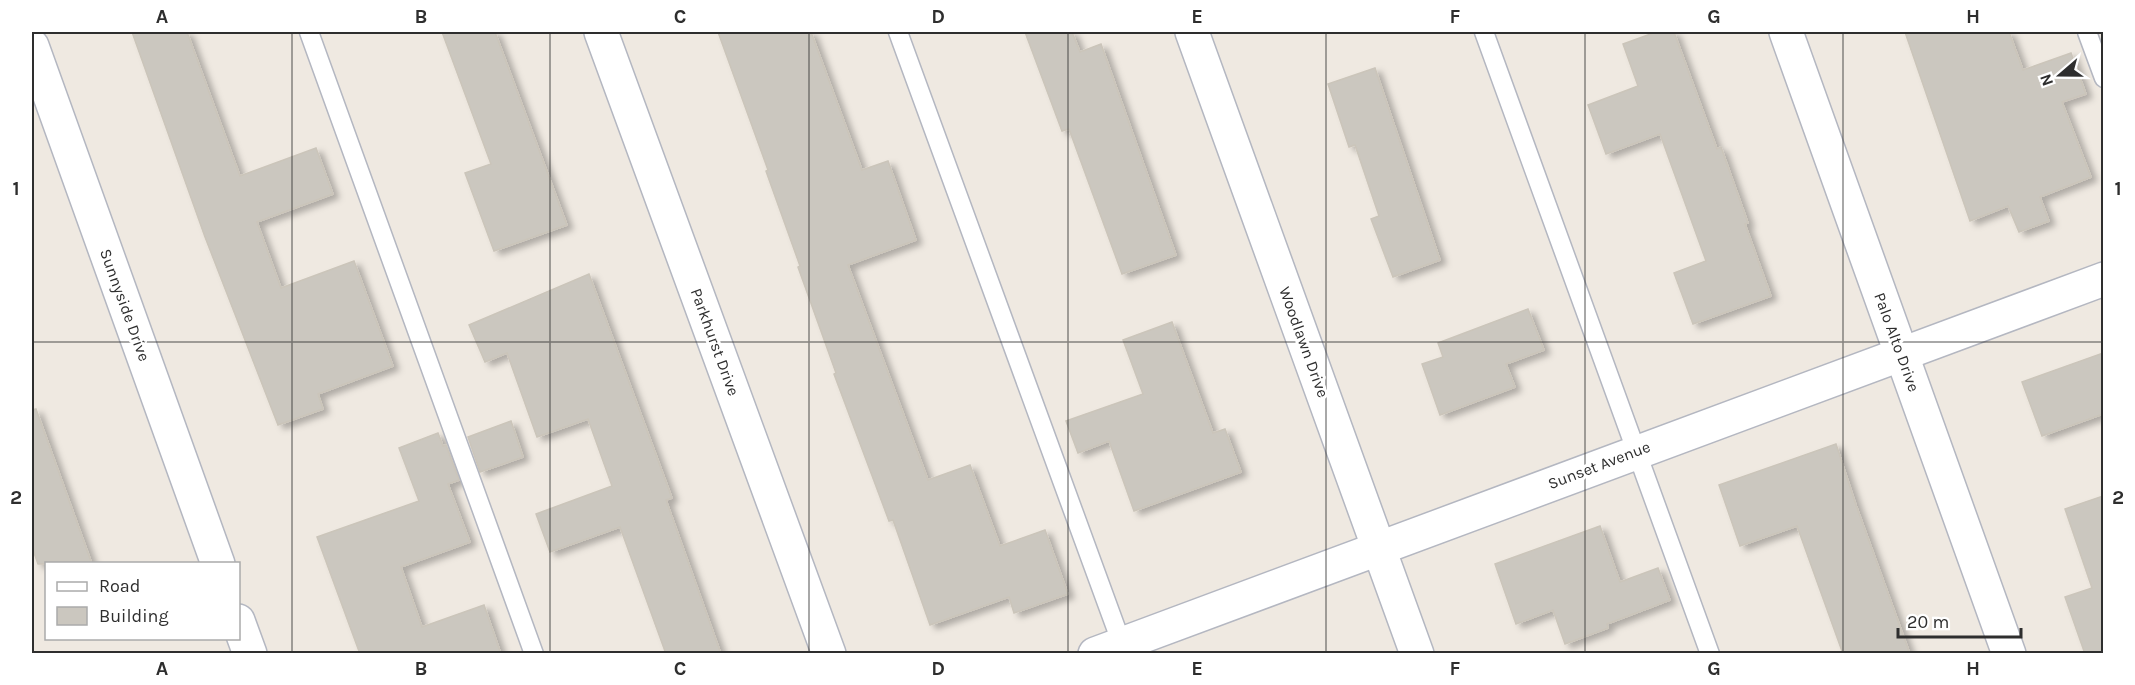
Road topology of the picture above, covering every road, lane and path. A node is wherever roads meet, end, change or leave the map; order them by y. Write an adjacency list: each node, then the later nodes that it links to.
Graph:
1 (309, 32): 18 (lane)
2 (601, 32): 19 (street, Parkhurst Drive)
3 (898, 32): 16 (lane)
4 (1192, 32): 13 (street, Woodlawn Drive)
5 (1484, 32): 12 (lane)
6 (1785, 32): 11 (street, Palo Alto Drive)
7 (2087, 32): 9 (lane)
8 (32, 46): 14 (street, Sunnyside Drive)
9 (2103, 78)
10 (2103, 279): 11 (street, Sunset Avenue)
11 (1901, 354): 12 (street, Sunset Avenue); 22 (street, Palo Alto Drive)
12 (1636, 450): 13 (street, Sunset Avenue); 21 (lane)
13 (1378, 548): 16 (street, Sunset Avenue); 20 (street, Woodlawn Drive)
14 (217, 562)
15 (240, 626): 17 (street)
16 (1114, 650)
17 (250, 654)
18 (534, 654)
19 (829, 654)
20 (1417, 654)
21 (1710, 654)
22 (2009, 654)

